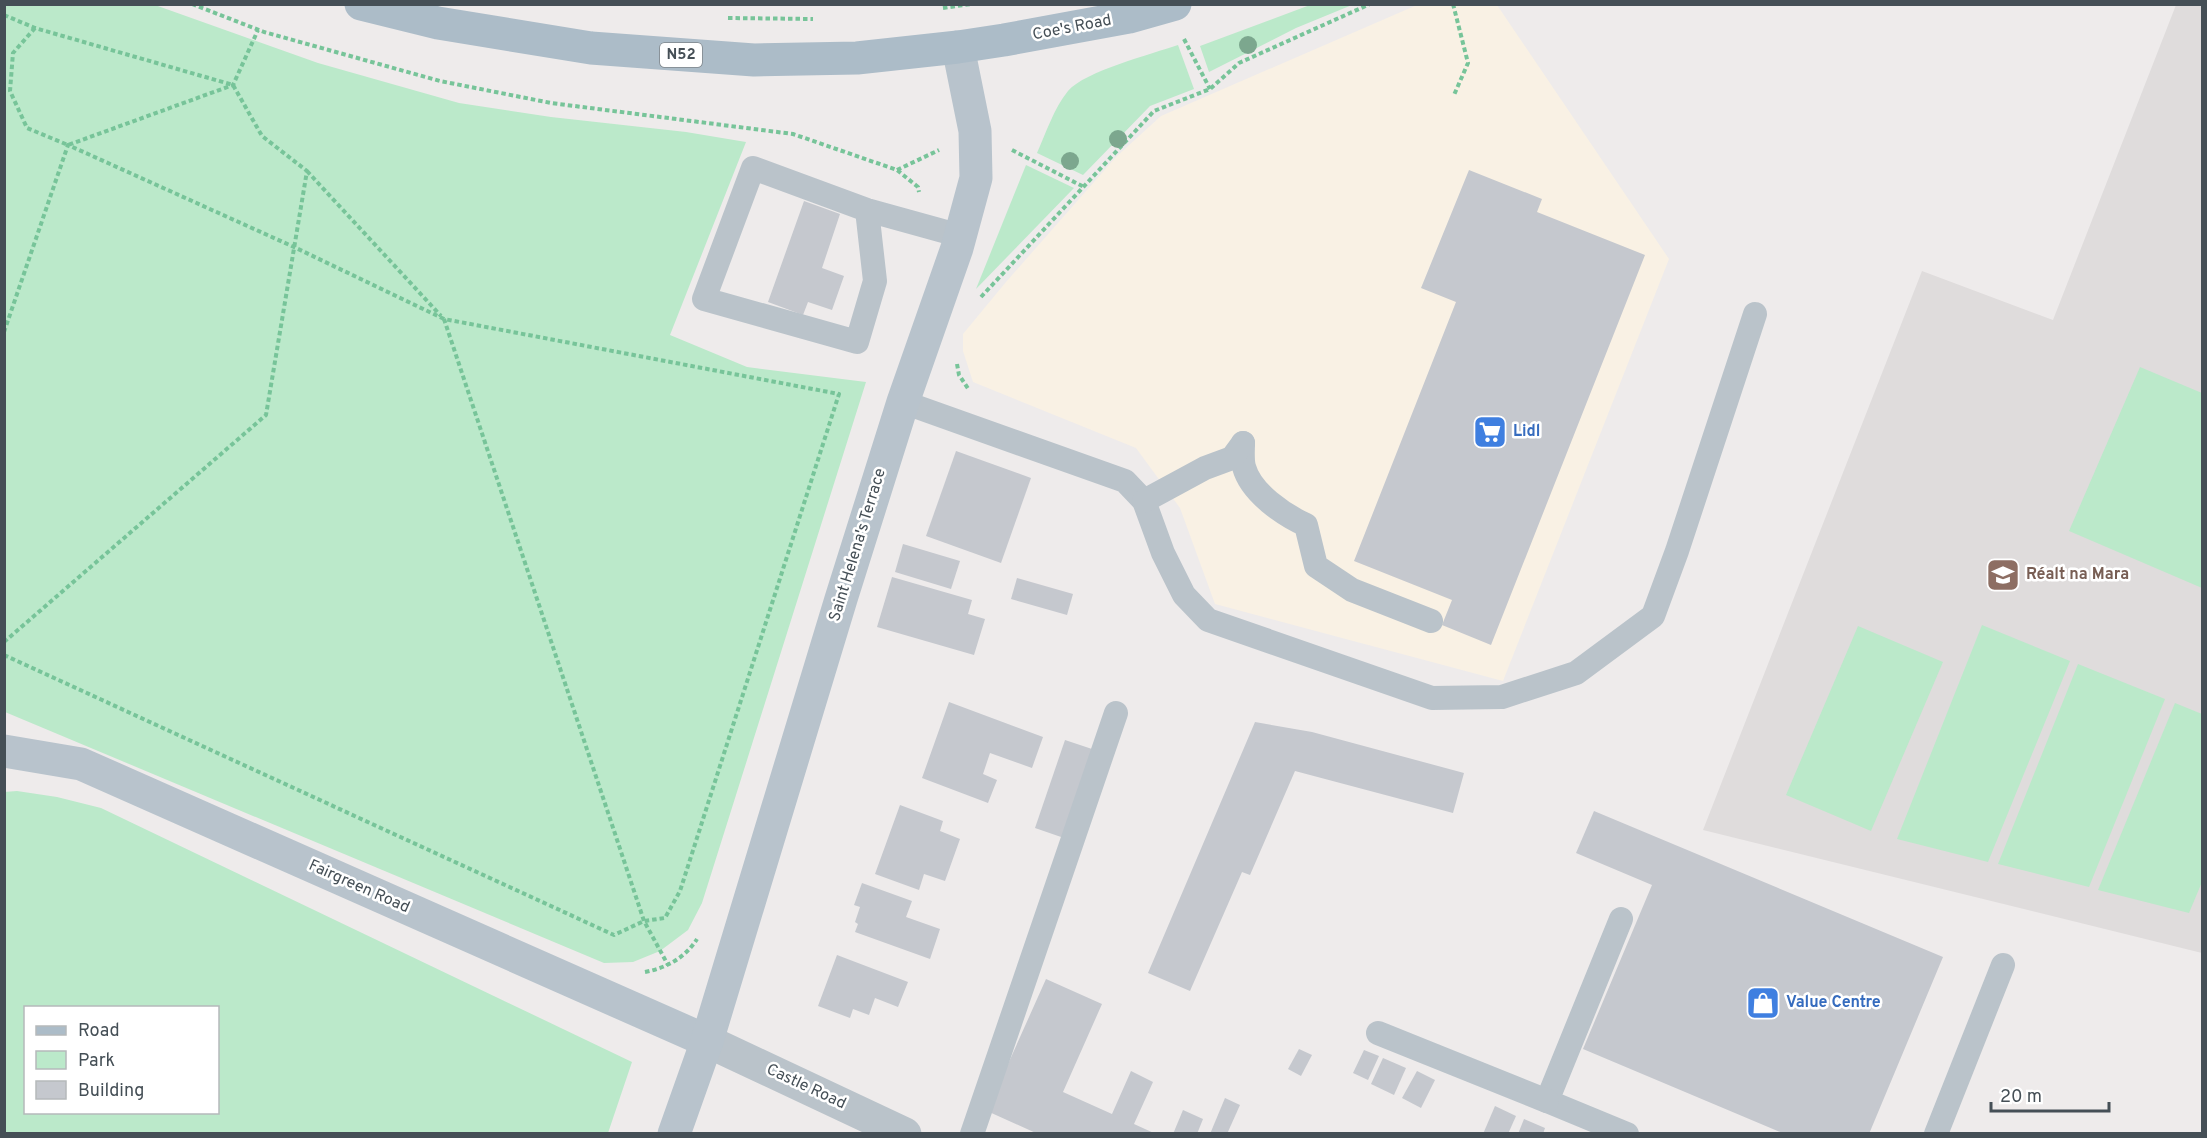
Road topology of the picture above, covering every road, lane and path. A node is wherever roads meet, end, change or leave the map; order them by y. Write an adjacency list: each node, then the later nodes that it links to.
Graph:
1 (192, 4): 12 (path)
2 (361, 4): 13 (main road, N52)
3 (971, 4): 7 (path)
4 (1370, 4): 15 (path)
5 (1453, 4): 16 (path)
6 (1171, 6): 13 (main road, Coe's Road / N52); 15 (path)
7 (936, 9)
8 (4, 15): 11 (path)
9 (721, 18): 10 (path)
10 (821, 19)
11 (35, 28): 14 (path); 17 (path)
12 (258, 30): 14 (path); 20 (path)
13 (958, 47): 21 (main road, Saint Helena's Terrace)
14 (233, 85): 17 (path); 18 (path)
15 (1210, 89): 23 (path)
16 (1454, 96)
17 (68, 145): 22 (path); 26 (path)
18 (307, 171): 22 (path); 25 (path)
19 (867, 210): 19 (lane); 20 (lane)
20 (916, 224): 21 (lane)
21 (961, 236): 29 (main road, Saint Helena's Terrace)
22 (294, 247): 25 (path); 32 (path)
23 (974, 304)
24 (1755, 314): 30 (lane)
25 (444, 319): 37 (path); 37 (path)
26 (4, 332)
27 (955, 358): 28 (path)
28 (975, 396)
29 (903, 402): 30 (lane); 43 (main road, Saint Helena's Terrace)
30 (1144, 501): 31 (lane)
31 (1431, 621)
32 (4, 642)
33 (4, 655): 37 (path)
34 (1116, 713): 47 (lane)
35 (4, 752): 43 (main road, Fairgreen Road)
36 (1621, 919): 44 (lane)
37 (644, 921): 39 (path)
38 (700, 934): 39 (path)
39 (668, 965): 41 (path)
40 (2003, 965): 49 (lane)
41 (639, 974)
42 (1378, 1033): 44 (lane)
43 (707, 1041): 45 (main road, Saint Helena's Terrace); 46 (street, Castle Road)
44 (1547, 1101): 48 (lane)
45 (674, 1134)
46 (905, 1134)
47 (972, 1134)
48 (1627, 1134)
49 (1936, 1134)

